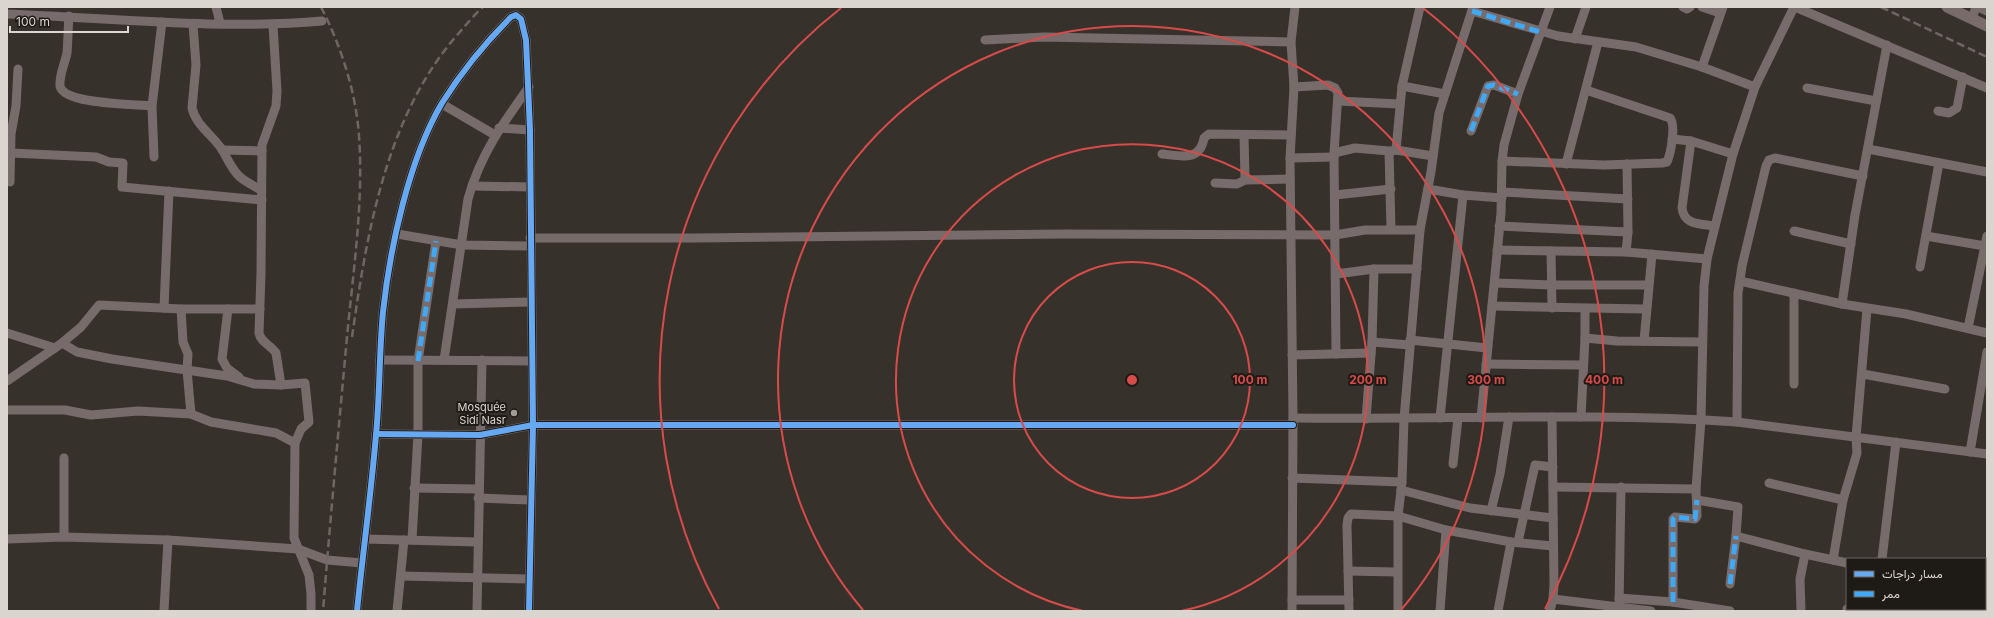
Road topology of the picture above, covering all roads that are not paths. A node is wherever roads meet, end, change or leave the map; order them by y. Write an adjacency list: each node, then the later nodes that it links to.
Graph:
1 (216, 7): 22 (street)
2 (1295, 7): 28 (street)
3 (1420, 7): 34 (street)
4 (1550, 7): 25 (street)
5 (1586, 7): 26 (street)
6 (1683, 7): 7 (street)
7 (1690, 7)
8 (1702, 7): 14 (street)
9 (1795, 7): 30 (street); 37 (street)
10 (1976, 7): 18 (street)
11 (1981, 7): 15 (main road)
12 (1953, 8): 18 (main road)
13 (1472, 9): 25 (street); 41 (street)
14 (1722, 10): 31 (street)
15 (1987, 10)
16 (7, 14): 17 (street)
17 (69, 16): 20 (street); 47 (street)
18 (1972, 19): 24 (main road)
19 (322, 21): 23 (street)
20 (162, 22): 21 (street); 47 (street)
21 (194, 24): 22 (street); 57 (street)
22 (220, 24): 23 (street)
23 (273, 26): 58 (street)
24 (1987, 26)
25 (1540, 32): 26 (street); 42 (street)
26 (1575, 39): 29 (street)
27 (985, 40): 28 (street)
28 (1291, 42): 36 (street)
29 (1598, 42): 31 (street); 40 (street)
30 (1887, 45): 33 (street); 44 (street)
31 (1702, 67): 37 (street)
32 (18, 69): 60 (street)
33 (1963, 77): 39 (street); 48 (street)
34 (1402, 86): 41 (street); 46 (street)
35 (529, 87): 45 (street); 49 (street); 51 (street)
36 (1294, 87): 43 (street); 53 (street)
37 (1755, 87): 62 (street)
38 (1806, 88): 44 (street)
39 (1987, 88)
40 (1586, 90): 54 (street); 69 (street)
41 (1445, 94): 64 (street)
42 (1518, 94): 50 (street); 67 (street)
43 (1338, 101): 46 (street); 63 (street)
44 (1876, 101): 56 (street)
45 (442, 104): 51 (street); 94 (street)
46 (1399, 104): 59 (street)
47 (152, 106): 65 (street)
48 (1938, 111)
49 (530, 130): 51 (street); 78 (street)
50 (1471, 131)
51 (497, 132): 77 (street)
52 (1244, 135): 53 (street); 61 (street); 74 (street)
53 (1291, 135): 66 (street)
54 (1672, 139): 55 (street); 70 (street)
55 (1691, 140): 62 (street); 89 (street)
56 (1868, 149): 68 (street); 72 (street)
57 (222, 150): 58 (street); 81 (street)
58 (262, 151): 81 (street)
59 (1392, 151): 63 (street); 64 (street); 79 (street)
60 (11, 153): 75 (street); 82 (street)
61 (1162, 154)
62 (1733, 154): 89 (street)
63 (1334, 155): 66 (street); 83 (street)
64 (1433, 156): 80 (street)
65 (154, 157)
66 (1290, 158): 73 (street)
67 (1502, 161): 69 (street); 85 (street)
68 (1939, 163): 71 (street); 97 (street)
69 (1566, 164): 70 (street)
70 (1627, 164): 86 (street)
71 (1987, 172)
72 (1862, 176): 101 (street); 112 (street)
73 (1290, 179): 74 (street); 95 (street)
74 (1245, 180): 76 (street)
75 (10, 182)
76 (1215, 184)
77 (472, 186): 78 (street); 102 (street)
78 (530, 187): 100 (street)
79 (1390, 189): 83 (street); 90 (street)
80 (1428, 189): 84 (street); 91 (street)
81 (261, 190): 87 (street)
82 (169, 191): 87 (street); 121 (street)
83 (1335, 195): 96 (street)
84 (1463, 195): 85 (street); 137 (street)
85 (1502, 195): 86 (street); 88 (street)
86 (1628, 199): 92 (street)
87 (262, 200): 125 (street)
88 (1499, 226): 92 (street); 103 (street)
89 (1715, 226): 107 (street)
90 (1391, 229): 91 (street); 96 (street)
91 (1420, 230): 110 (street)
92 (1628, 232): 105 (street)
93 (1794, 232): 101 (street)
94 (397, 234): 98 (street); 144 (street)
95 (1292, 234): 96 (street); 100 (street); 143 (street)
96 (1335, 235): 111 (street)
97 (1926, 236): 99 (street); 108 (street)
98 (436, 241): 102 (street); 147 (street)
99 (1986, 241): 129 (street)
100 (530, 242): 102 (street); 117 (street)
101 (1851, 244): 119 (street)
102 (462, 245): 118 (street)
103 (1497, 250): 104 (street); 113 (street)
104 (1551, 251): 105 (street); 114 (street)
105 (1626, 252): 106 (street)
106 (1652, 254): 107 (street); 115 (street)
107 (1707, 259): 135 (street)
108 (1920, 267)
109 (1374, 269): 110 (street); 111 (street); 134 (street)
110 (1417, 269): 136 (street)
111 (1336, 274): 142 (street)
112 (1740, 281): 116 (street); 170 (street)
113 (1495, 283): 114 (street); 120 (street)
114 (1552, 285): 115 (street); 122 (street)
115 (1648, 285): 127 (street)
116 (1794, 293): 119 (street); 155 (street)
117 (531, 302): 118 (street); 148 (street)
118 (454, 304): 145 (street)
119 (1842, 304): 128 (street)
120 (1492, 306): 122 (street); 139 (street)
121 (164, 308): 123 (street); 138 (street)
122 (1552, 308): 126 (street)
123 (181, 309): 124 (street); 151 (street)
124 (228, 309): 125 (street); 154 (street)
125 (260, 309): 156 (street)
126 (1584, 309): 127 (street); 132 (street)
127 (1645, 309): 133 (street)
128 (1867, 309): 129 (street); 152 (street)
129 (1968, 328): 131 (street)
130 (7, 333): 138 (street)
131 (1987, 333)
132 (1585, 338): 133 (street); 150 (street)
133 (1644, 341): 135 (street)
134 (1372, 342): 136 (street); 141 (street)
135 (1702, 342): 168 (street)
136 (1410, 343): 137 (street); 167 (street)
137 (1448, 344): 139 (street); 163 (street)
138 (58, 345): 151 (street); 153 (street)
139 (1487, 348): 149 (street)
140 (1987, 352): 178 (street)
141 (1371, 353): 142 (street); 166 (street)
142 (1336, 354): 143 (street)
143 (1292, 355): 169 (street)
144 (380, 360): 147 (street); 172 (street)
145 (444, 360): 146 (street); 147 (street)
146 (482, 360): 148 (street); 174 (street)
147 (418, 361): 173 (street)
148 (532, 361): 171 (street)
149 (1486, 364): 150 (street); 165 (street)
150 (1583, 365): 162 (street)
151 (187, 370): 154 (street); 159 (street)
152 (1863, 374): 157 (street); 175 (street)
153 (7, 381)
154 (246, 381): 156 (street)
155 (1794, 384)
156 (281, 385): 177 (street)
157 (1945, 389)
158 (7, 410): 159 (street)
159 (191, 414): 177 (street)
160 (1509, 417): 161 (street); 165 (street); 194 (street)
161 (1552, 417): 162 (street); 182 (street)
162 (1581, 417): 168 (street)
163 (1440, 418): 164 (street); 167 (street)
164 (1458, 418): 165 (street); 181 (street)
165 (1480, 418)
166 (1366, 419): 167 (street); 169 (street)
167 (1404, 419): 185 (street)
168 (1701, 419): 170 (street); 189 (street)
169 (1293, 421): 171 (street); 183 (street)
170 (1737, 422): 175 (street)
171 (533, 425): 174 (street); 191 (street)
172 (376, 434): 173 (street); 202 (street)
173 (418, 434): 174 (street); 187 (street)
174 (480, 435): 190 (street)
175 (1856, 437): 176 (street); 193 (street)
176 (1896, 442): 178 (street); 210 (street)
177 (295, 443): 208 (street)
178 (1970, 452): 179 (street)
179 (1987, 454)
180 (64, 458): 200 (street)
181 (1453, 464)
182 (1553, 467): 186 (street); 196 (street)
183 (1292, 478): 185 (street); 221 (street)
184 (1769, 483): 193 (street)
185 (1402, 486): 194 (street); 195 (street)
186 (1553, 487): 188 (street); 197 (street)
187 (414, 488): 190 (street); 204 (street)
188 (1621, 488): 189 (street); 223 (street)
189 (1696, 488): 192 (street)
190 (478, 493): 191 (street); 205 (street)
191 (531, 500): 218 (street)
192 (1697, 500): 199 (street); 224 (street)
193 (1843, 500): 211 (street)
194 (1491, 511): 196 (street)
195 (1398, 516): 198 (street); 214 (street); 215 (street)
196 (1523, 516): 197 (street); 206 (street)
197 (1553, 518): 207 (street)
198 (1446, 530): 206 (street); 235 (street)
199 (1736, 536): 209 (street); 219 (street)
200 (64, 537): 201 (street); 203 (street)
201 (7, 539)
202 (364, 539): 204 (street); 212 (street)
203 (168, 540): 208 (street); 226 (street)
204 (408, 540): 205 (street); 216 (street)
205 (478, 542): 217 (street)
206 (1514, 542): 207 (street); 236 (street)
207 (1553, 546): 220 (street)
208 (298, 549): 212 (street); 227 (street)
209 (1804, 554): 211 (street); 240 (street)
210 (1882, 558)
211 (1833, 560): 213 (street)
212 (362, 563): 228 (street)
213 (1846, 563)
214 (1348, 571): 215 (street); 222 (street)
215 (1397, 572): 234 (street)
216 (402, 576): 217 (street); 229 (street)
217 (478, 579): 218 (street); 230 (street)
218 (529, 579): 231 (street)
219 (1730, 584)
220 (1553, 599): 225 (street); 237 (street)
221 (1292, 600): 222 (street); 232 (street)
222 (1349, 600): 233 (street)
223 (1619, 602): 224 (street); 225 (street); 238 (street)
224 (1673, 602): 239 (street)
225 (1586, 607)
226 (164, 610)
227 (311, 611)
228 (357, 611)
229 (397, 611)
230 (477, 611)
231 (529, 611)
232 (1292, 611)
233 (1349, 611)
234 (1398, 611)
235 (1440, 611)
236 (1498, 611)
237 (1550, 611)
238 (1648, 611)
239 (1730, 611)
240 (1801, 611)

